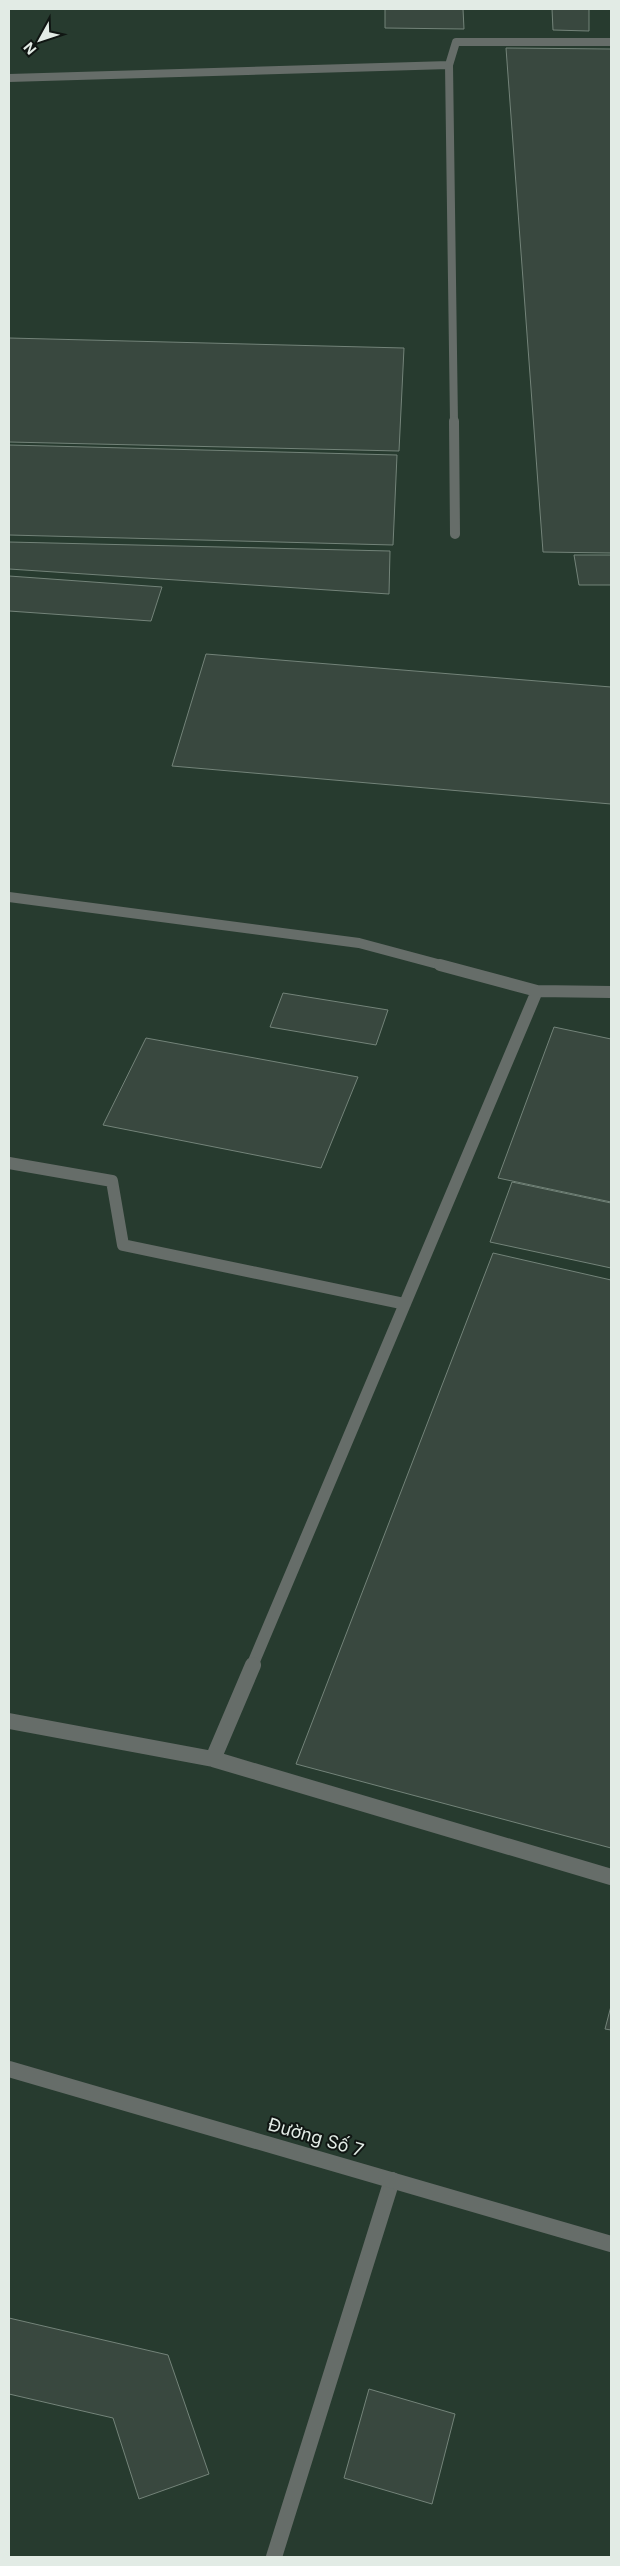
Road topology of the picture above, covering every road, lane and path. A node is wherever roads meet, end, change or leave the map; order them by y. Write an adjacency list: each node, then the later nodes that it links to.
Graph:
1 (611, 42): 2 (street)
2 (449, 65): 3 (street); 4 (street)
3 (9, 78)
4 (454, 534)
5 (9, 897): 6 (street)
6 (536, 991): 7 (street); 9 (street)
7 (611, 992)
8 (9, 1163): 9 (street)
9 (405, 1304): 11 (street)
10 (9, 1721): 11 (street)
11 (213, 1759): 12 (street)
12 (611, 1877)
13 (9, 2069): 14 (street, Đường Số 7)
14 (392, 2180): 15 (street, Đường Số 7); 16 (street)
15 (611, 2244)
16 (274, 2557)

